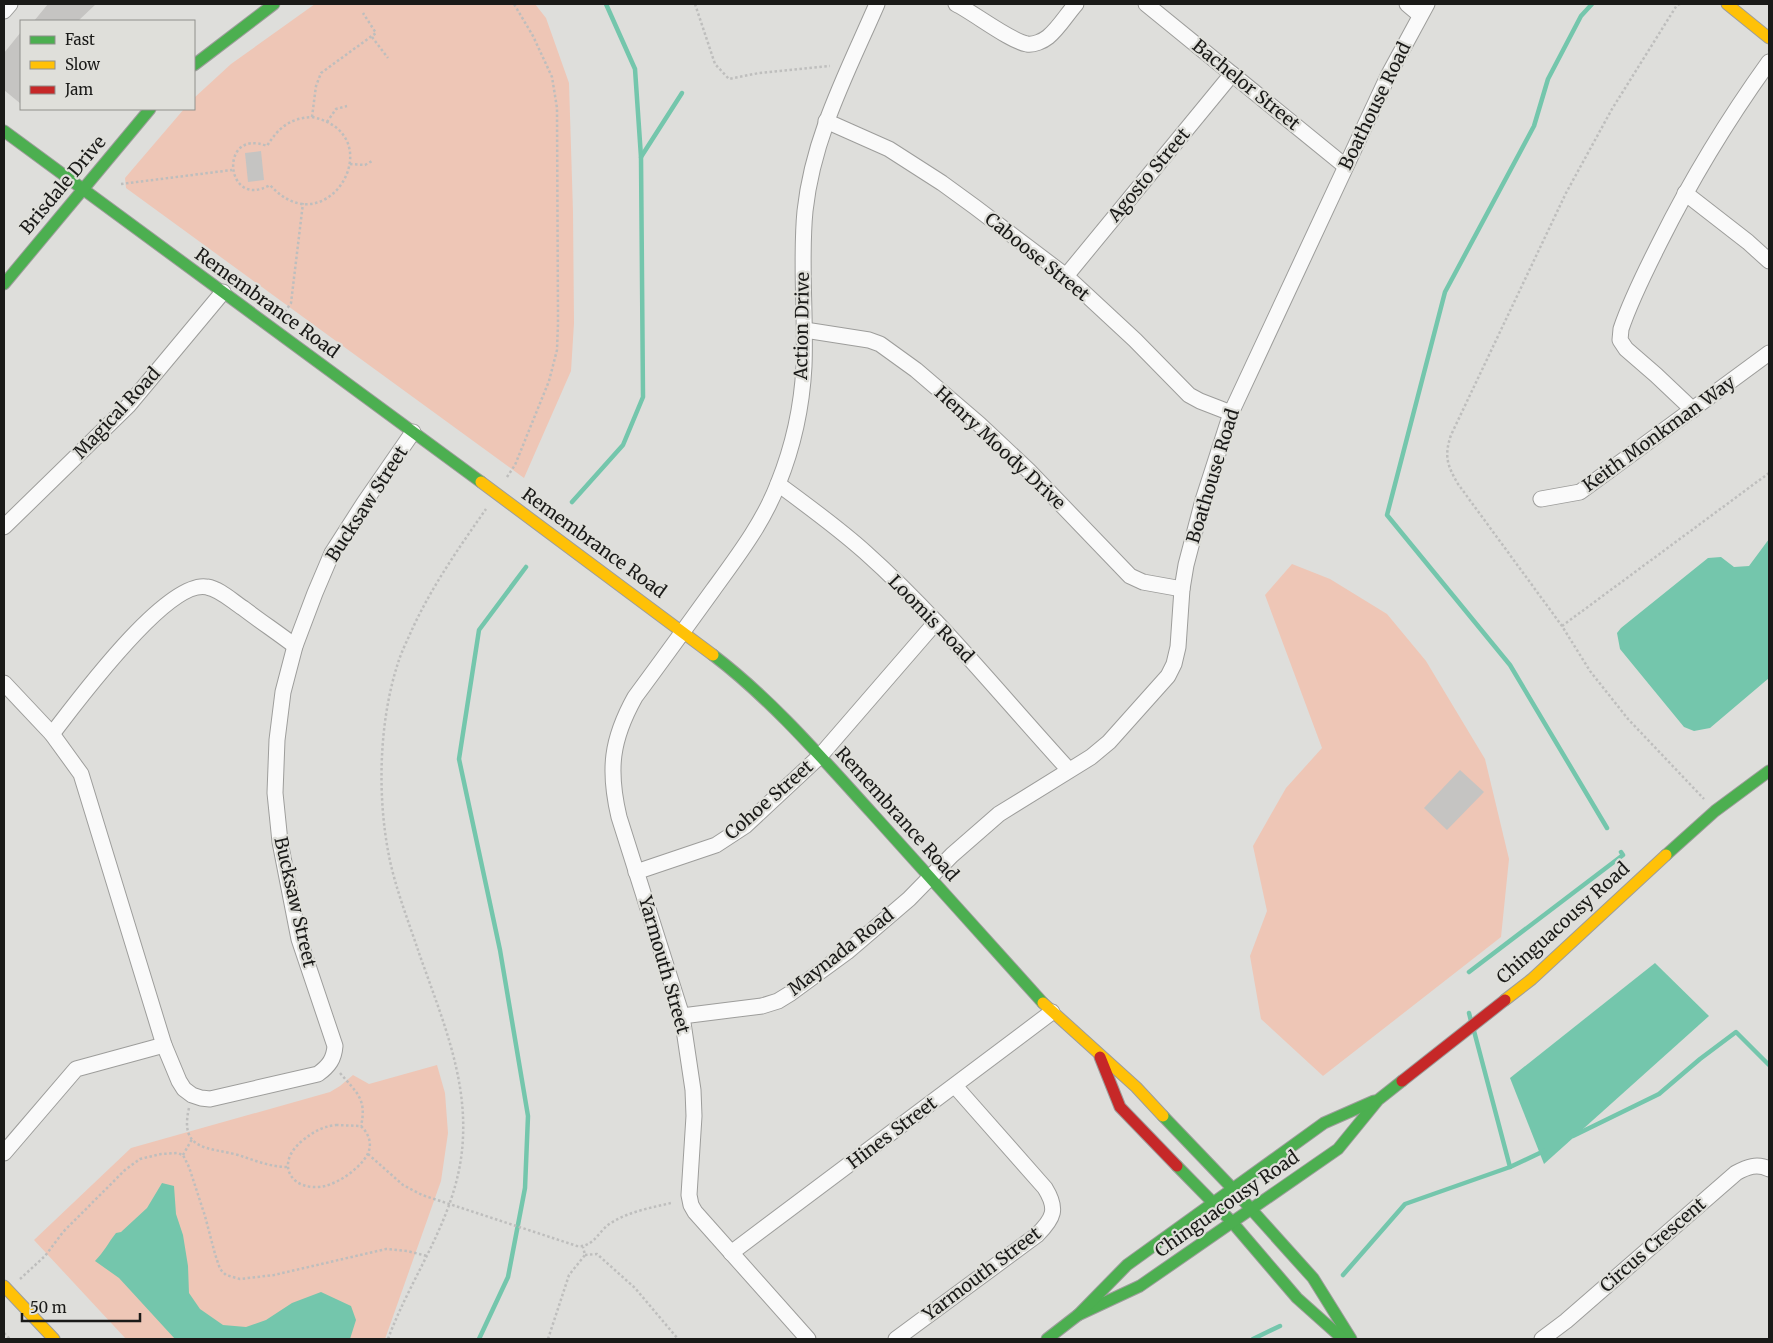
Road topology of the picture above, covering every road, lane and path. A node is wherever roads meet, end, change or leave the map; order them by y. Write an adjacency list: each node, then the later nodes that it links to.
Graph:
1 (10, 4): 13 (street)
2 (274, 4): 19 (street)
3 (514, 4): 47 (path)
4 (694, 4): 20 (path)
5 (877, 4): 25 (street, Action Drive)
6 (956, 4): 7 (street)
7 (1076, 4)
8 (1146, 4): 21 (street, Bachelor Street)
9 (1407, 4): 12 (street)
10 (1680, 4): 54 (path)
11 (1727, 4): 16 (street)
12 (1424, 9): 30 (street, Boathouse Road)
13 (4, 11)
14 (364, 13): 15 (path)
15 (372, 36): 17 (path); 24 (path)
16 (1769, 38)
17 (388, 58)
18 (1769, 62): 34 (street)
19 (195, 64)
20 (830, 66)
21 (1232, 74): 30 (street, Bachelor Street); 37 (street, Agosto Street)
22 (347, 106): 26 (path)
23 (149, 110): 33 (street, Brisdale Drive)
24 (312, 117): 26 (path); 31 (path)
25 (826, 121): 37 (street, Caboose Street); 41 (street, Action Drive)
26 (327, 122): 29 (path)
27 (4, 131): 33 (street, Remembrance Road)
28 (372, 161): 29 (path)
29 (350, 164): 35 (path)
30 (1345, 166): 44 (street, Boathouse Road)
31 (232, 170): 32 (path); 35 (path)
32 (121, 184)
33 (83, 189): 38 (street, Brisdale Drive); 39 (street, Remembrance Road)
34 (1685, 192): 36 (street); 43 (street)
35 (303, 203): 40 (path)
36 (1769, 261)
37 (1066, 276): 44 (street, Caboose Street)
38 (4, 284)
39 (223, 292): 40 (street, Remembrance Road); 51 (street, Magical Road)
40 (273, 328): 45 (street, Remembrance Road)
41 (804, 330): 48 (street, Action Drive); 52 (street, Henry Moody Drive)
42 (1769, 353): 43 (street, Keith Monkman Way)
43 (1693, 410): 49 (street, Keith Monkman Way)
44 (1231, 413): 52 (street, Boathouse Road)
45 (413, 432): 55 (street, Remembrance Road); 56 (street, Bucksaw Street)
46 (1769, 473): 54 (path)
47 (508, 477)
48 (778, 484): 53 (street, Loomis Road); 55 (street, Action Drive)
49 (1541, 499)
50 (486, 509): 83 (path)
51 (4, 527)
52 (1182, 589): 60 (street, Boathouse Road)
53 (936, 622): 59 (street, Cohoe Street); 60 (street, Loomis Road)
54 (1562, 626): 62 (path)
55 (683, 631): 59 (street, Remembrance Road); 63 (street, Yarmouth Street)
56 (296, 646): 58 (street); 69 (street, Bucksaw Street)
57 (4, 683): 58 (street)
58 (52, 734): 67 (street)
59 (820, 756): 63 (street, Cohoe Street); 64 (street, Remembrance Road)
60 (1069, 770): 64 (street, Boathouse Road)
61 (1769, 771): 62 (street, Chinguacousy Road)
62 (1715, 811): 72 (street, Chinguacousy Road)
63 (636, 872): 66 (street, Yarmouth Street)
64 (930, 877): 65 (street, Remembrance Road); 66 (street, Maynada Road)
65 (1052, 1012): 68 (street, Remembrance Road); 70 (street, Hines Street)
66 (682, 1016): 87 (street, Yarmouth Street)
67 (164, 1045): 71 (street); 75 (street)
68 (1099, 1055): 80 (street, Remembrance Road); 82 (street, Remembrance Road)
69 (331, 1062): 71 (street); 73 (path)
70 (955, 1086): 87 (street, Hines Street); 99 (street, Yarmouth Street)
71 (192, 1095): 74 (path)
72 (1378, 1100): 80 (street, Chinguacousy Road); 84 (street, Chinguacousy Road)
73 (361, 1126): 76 (path); 78 (path)
74 (192, 1139): 77 (path); 78 (path)
75 (4, 1153)
76 (368, 1154): 78 (path); 83 (path)
77 (183, 1156): 89 (path); 90 (path)
78 (287, 1167)
79 (1769, 1169): 103 (street, Circus Crescent)
80 (1233, 1189): 82 (street, Chinguacousy Road); 84 (street, Remembrance Road)
81 (671, 1203): 86 (path)
82 (1212, 1204): 85 (street, Remembrance Road); 91 (street, Chinguacousy Road)
83 (449, 1205): 86 (path); 89 (path)
84 (1250, 1209): 85 (street, Chinguacousy Road); 102 (street, Remembrance Road)
85 (1232, 1222): 91 (street, Chinguacousy Road); 101 (street, Remembrance Road)
86 (583, 1247): 88 (path)
87 (731, 1253): 98 (street, Yarmouth Street)
88 (585, 1255): 96 (path); 97 (path)
89 (427, 1256): 95 (path)
90 (6, 1288): 94 (street)
91 (1078, 1315): 100 (street, Chinguacousy Road)
92 (4, 1332): 93 (path)
93 (10, 1339)
94 (54, 1339)
95 (388, 1339)
96 (548, 1339)
97 (678, 1339)
98 (808, 1339)
99 (896, 1339)
100 (1047, 1339)
101 (1343, 1339)
102 (1351, 1339)
103 (1542, 1339)

